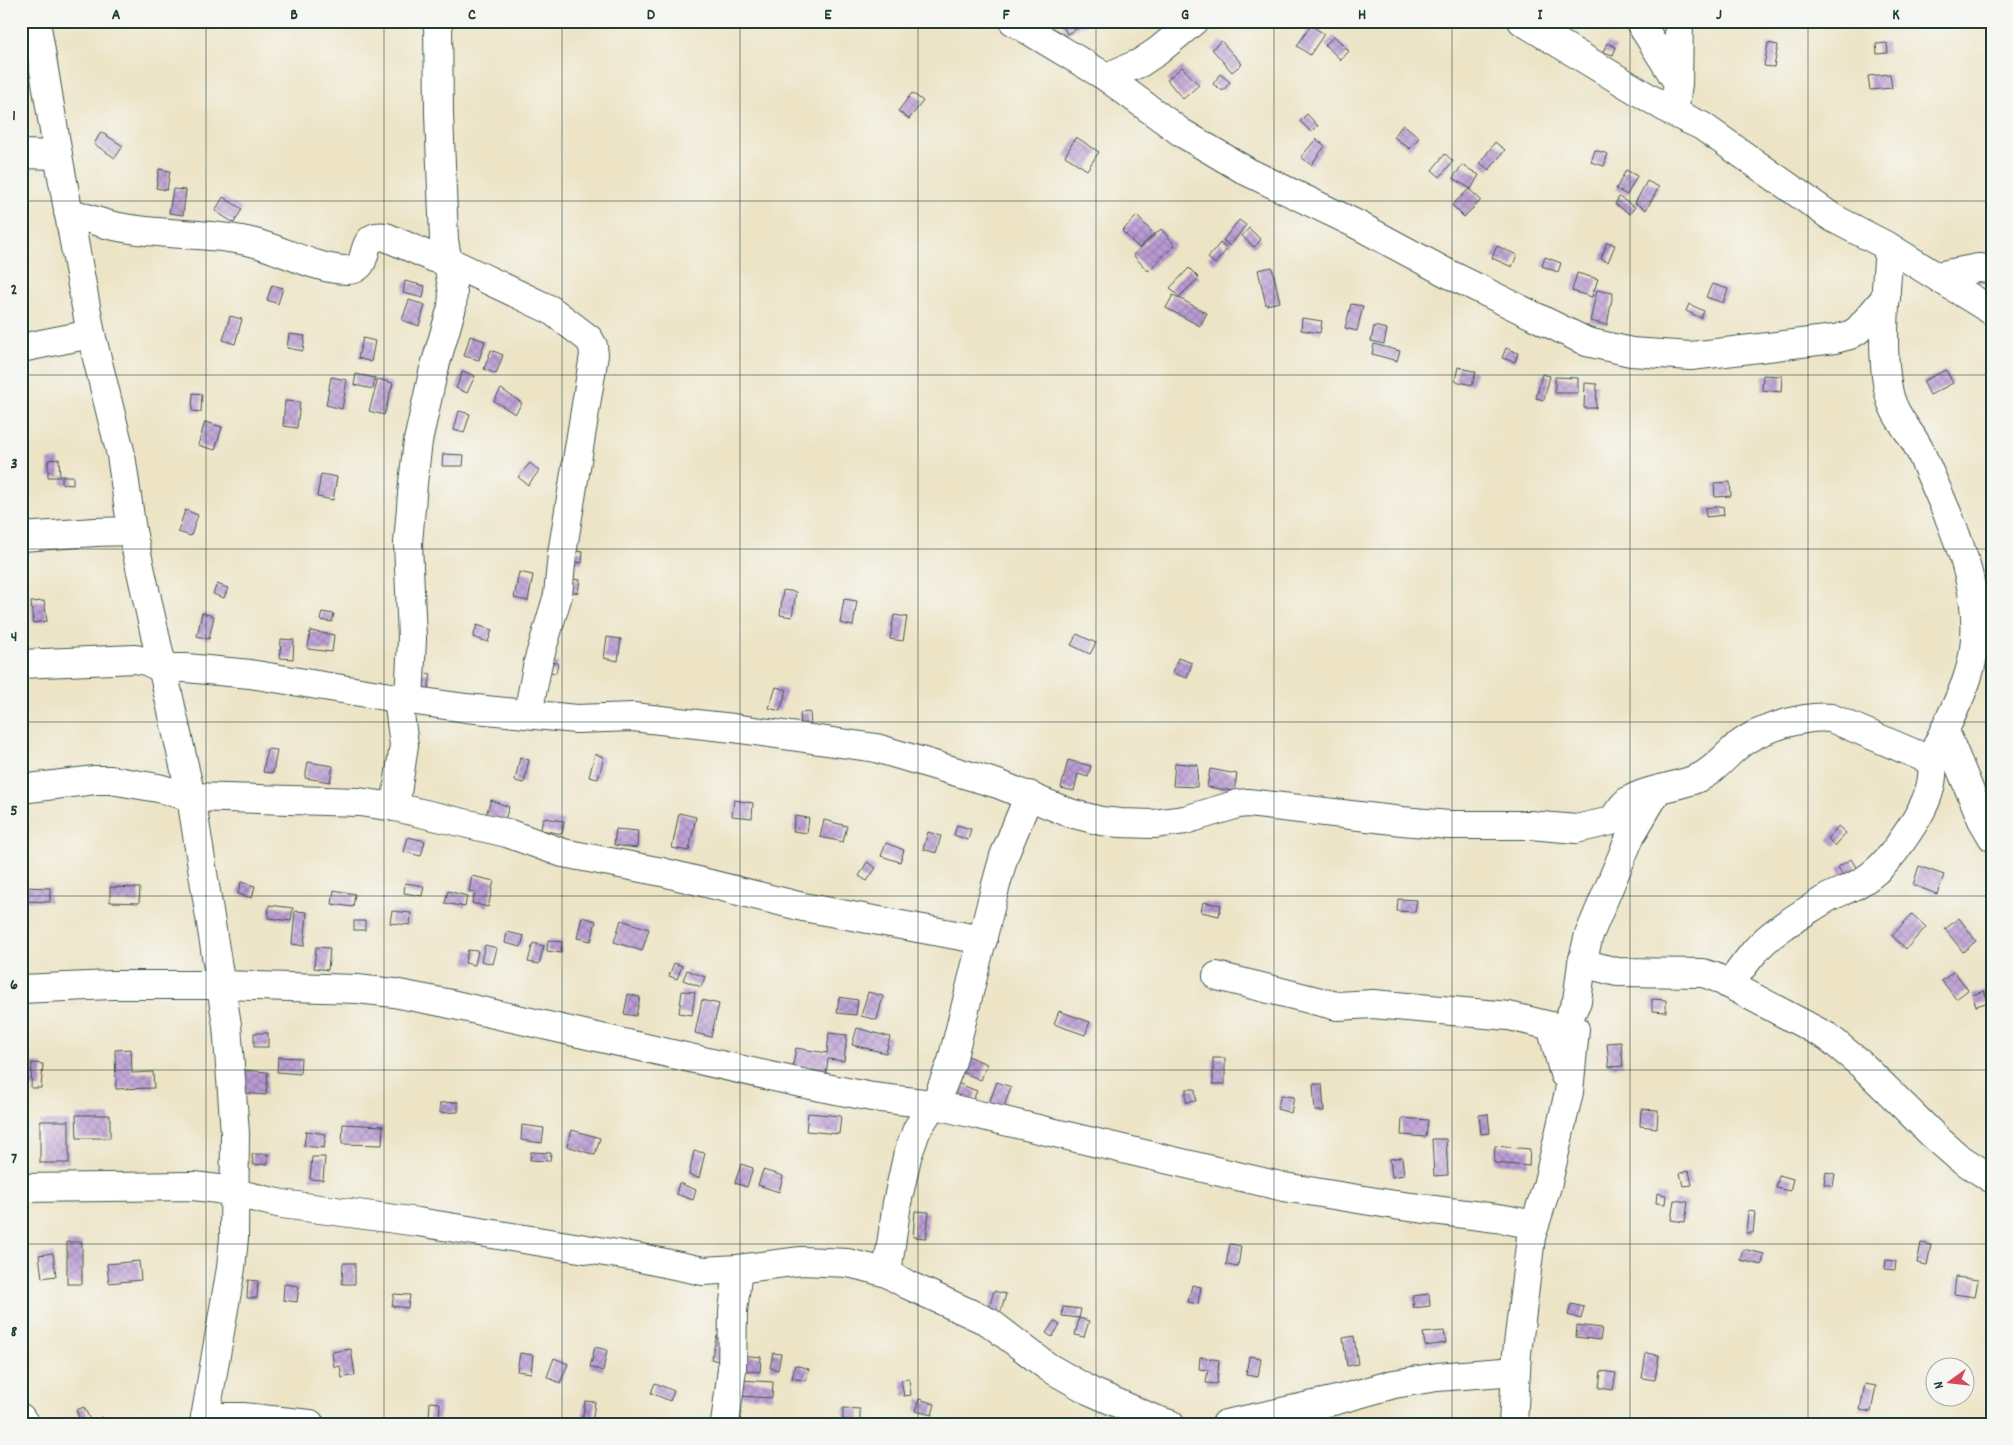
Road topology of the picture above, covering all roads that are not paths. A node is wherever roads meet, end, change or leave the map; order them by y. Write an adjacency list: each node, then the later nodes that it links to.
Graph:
1 (36, 21): 12 (street)
2 (438, 21): 15 (street)
3 (1012, 21): 8 (street)
4 (1194, 21): 8 (street)
5 (1522, 21): 10 (street)
6 (1639, 21): 9 (street)
7 (1679, 21): 9 (street)
8 (1106, 77): 18 (street)
9 (1678, 83): 10 (street)
10 (1674, 113): 14 (street)
11 (21, 154): 12 (street)
12 (58, 155): 13 (street)
13 (68, 212): 15 (street); 20 (street)
14 (1889, 247): 17 (street); 18 (street)
15 (448, 261): 26 (street); 27 (street)
16 (1992, 269): 17 (street)
17 (1937, 276): 19 (street)
18 (1886, 297): 28 (street)
19 (1992, 311)
20 (91, 334): 21 (street); 22 (street)
21 (21, 348)
22 (132, 531): 23 (street); 25 (street)
23 (21, 537)
24 (21, 664): 25 (street)
25 (161, 668): 26 (street); 33 (street)
26 (404, 699): 27 (street); 34 (street)
27 (528, 714): 32 (street)
28 (1945, 731): 29 (street); 35 (street)
29 (1932, 761): 31 (street); 40 (street)
30 (21, 789): 33 (street)
31 (1657, 791): 32 (street); 37 (street)
32 (1029, 795): 36 (street)
33 (192, 797): 34 (street); 39 (street)
34 (395, 807): 36 (street)
35 (1992, 837)
36 (983, 940): 43 (street)
37 (1582, 963): 40 (street); 42 (street)
38 (1217, 976): 42 (street)
39 (222, 985): 41 (street); 43 (street); 46 (street)
40 (1728, 985): 44 (street)
41 (21, 988)
42 (1569, 1092): 47 (street)
43 (932, 1104): 47 (street); 49 (street)
44 (1992, 1179)
45 (21, 1188): 46 (street)
46 (234, 1193): 48 (street); 52 (street)
47 (1535, 1225): 50 (street)
48 (738, 1269): 49 (street); 55 (street)
49 (887, 1273): 56 (street)
50 (1516, 1371): 57 (street); 58 (street)
51 (21, 1418): 53 (street)
52 (204, 1420): 54 (street)
53 (25, 1424)
54 (310, 1424)
55 (725, 1424)
56 (1170, 1424)
57 (1226, 1424)
58 (1513, 1424)

